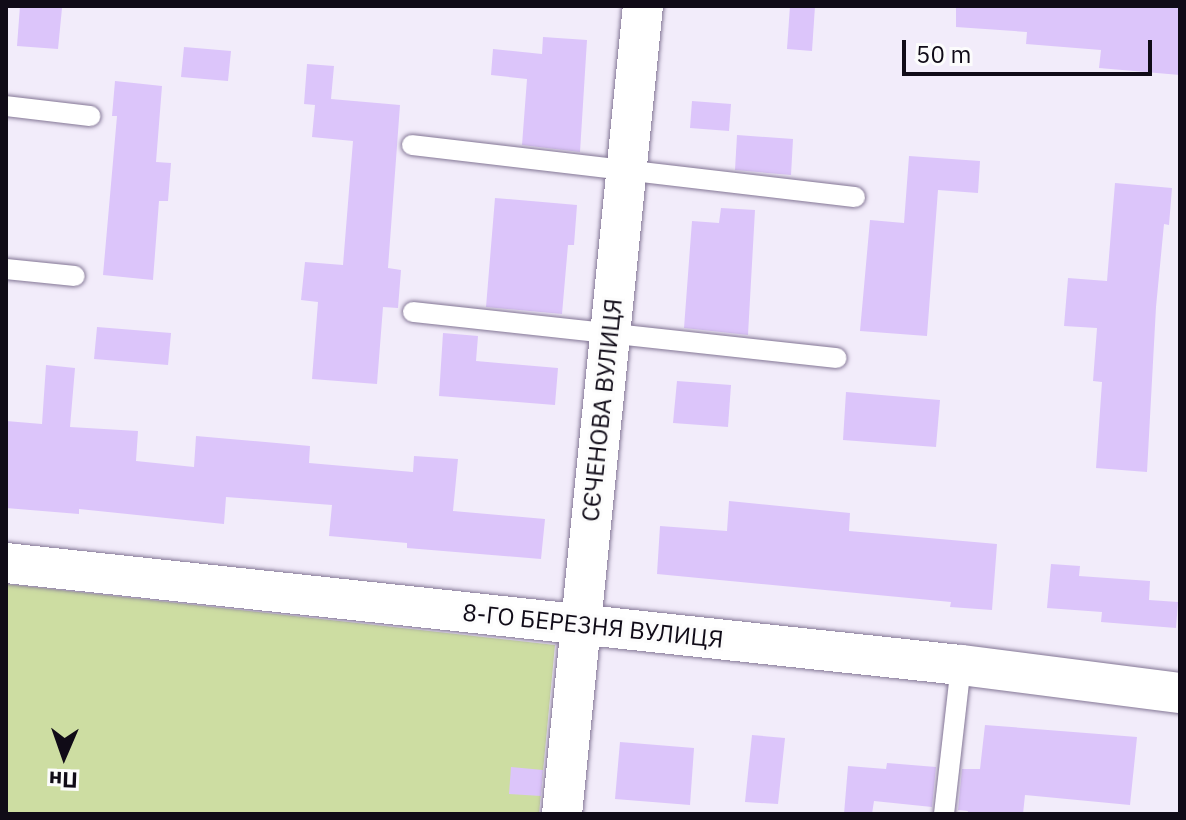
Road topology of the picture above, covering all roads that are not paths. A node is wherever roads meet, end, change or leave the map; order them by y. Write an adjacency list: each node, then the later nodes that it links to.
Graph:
1 (643, 6): 5 (street, СЄЧЕНОВА ВУЛИЦЯ)
2 (6, 106): 3 (lane)
3 (90, 116)
4 (412, 145): 5 (lane)
5 (626, 171): 6 (lane); 10 (street, СЄЧЕНОВА ВУЛИЦЯ)
6 (855, 197)
7 (6, 269): 8 (lane)
8 (75, 276)
9 (413, 312): 10 (lane)
10 (610, 332): 11 (lane); 13 (street, СЄЧЕНОВА ВУЛИЦЯ)
11 (837, 358)
12 (6, 563): 13 (street, 8-ГО БЕРЕЗНЯ ВУЛИЦЯ)
13 (581, 625): 14 (street, 8-ГО БЕРЕЗНЯ ВУЛИЦЯ); 16 (street, СЄЧЕНОВА ВУЛИЦЯ)
14 (961, 665): 15 (street, 8-ГО БЕРЕЗНЯ ВУЛИЦЯ); 17 (lane)
15 (1180, 693)
16 (562, 814)
17 (944, 814)

